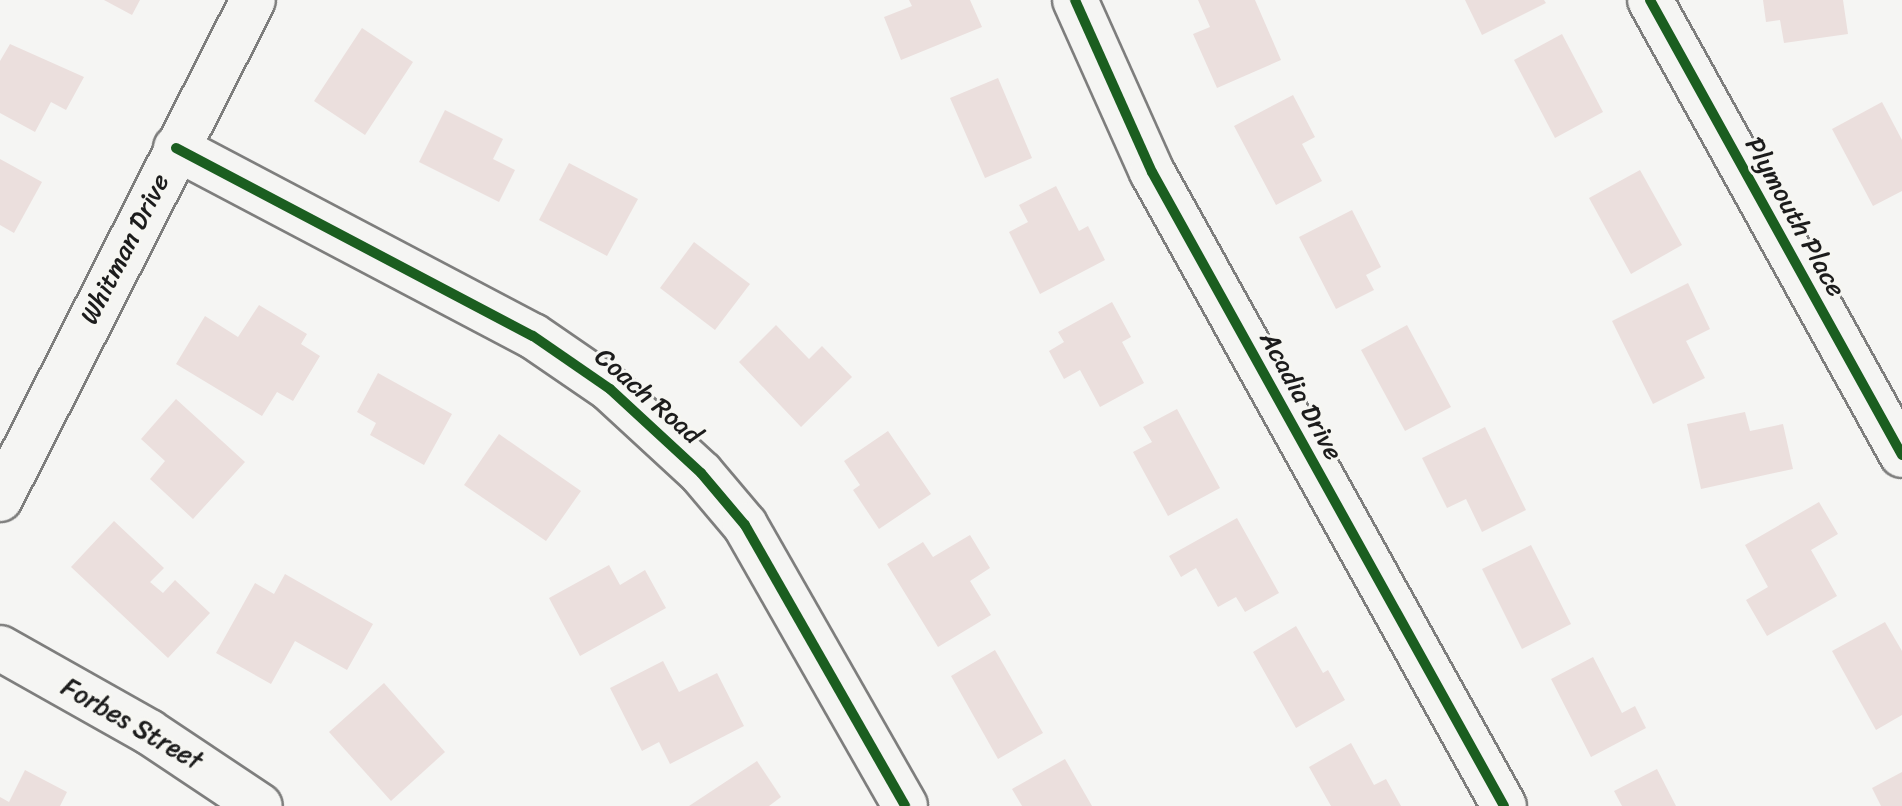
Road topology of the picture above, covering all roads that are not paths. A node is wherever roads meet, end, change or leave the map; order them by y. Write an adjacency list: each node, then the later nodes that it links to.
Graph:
1 (253, 0): 4 (street, Whitman Drive)
2 (1075, 0): 10 (street, Acadia Drive)
3 (1650, 0): 5 (street, Plymouth Place)
4 (176, 148): 6 (street, Whitman Drive); 9 (street, Coach Road)
5 (1902, 455)
6 (0, 499)
7 (0, 648): 8 (street, Forbes Street)
8 (260, 806)
9 (905, 806)
10 (1504, 806)

